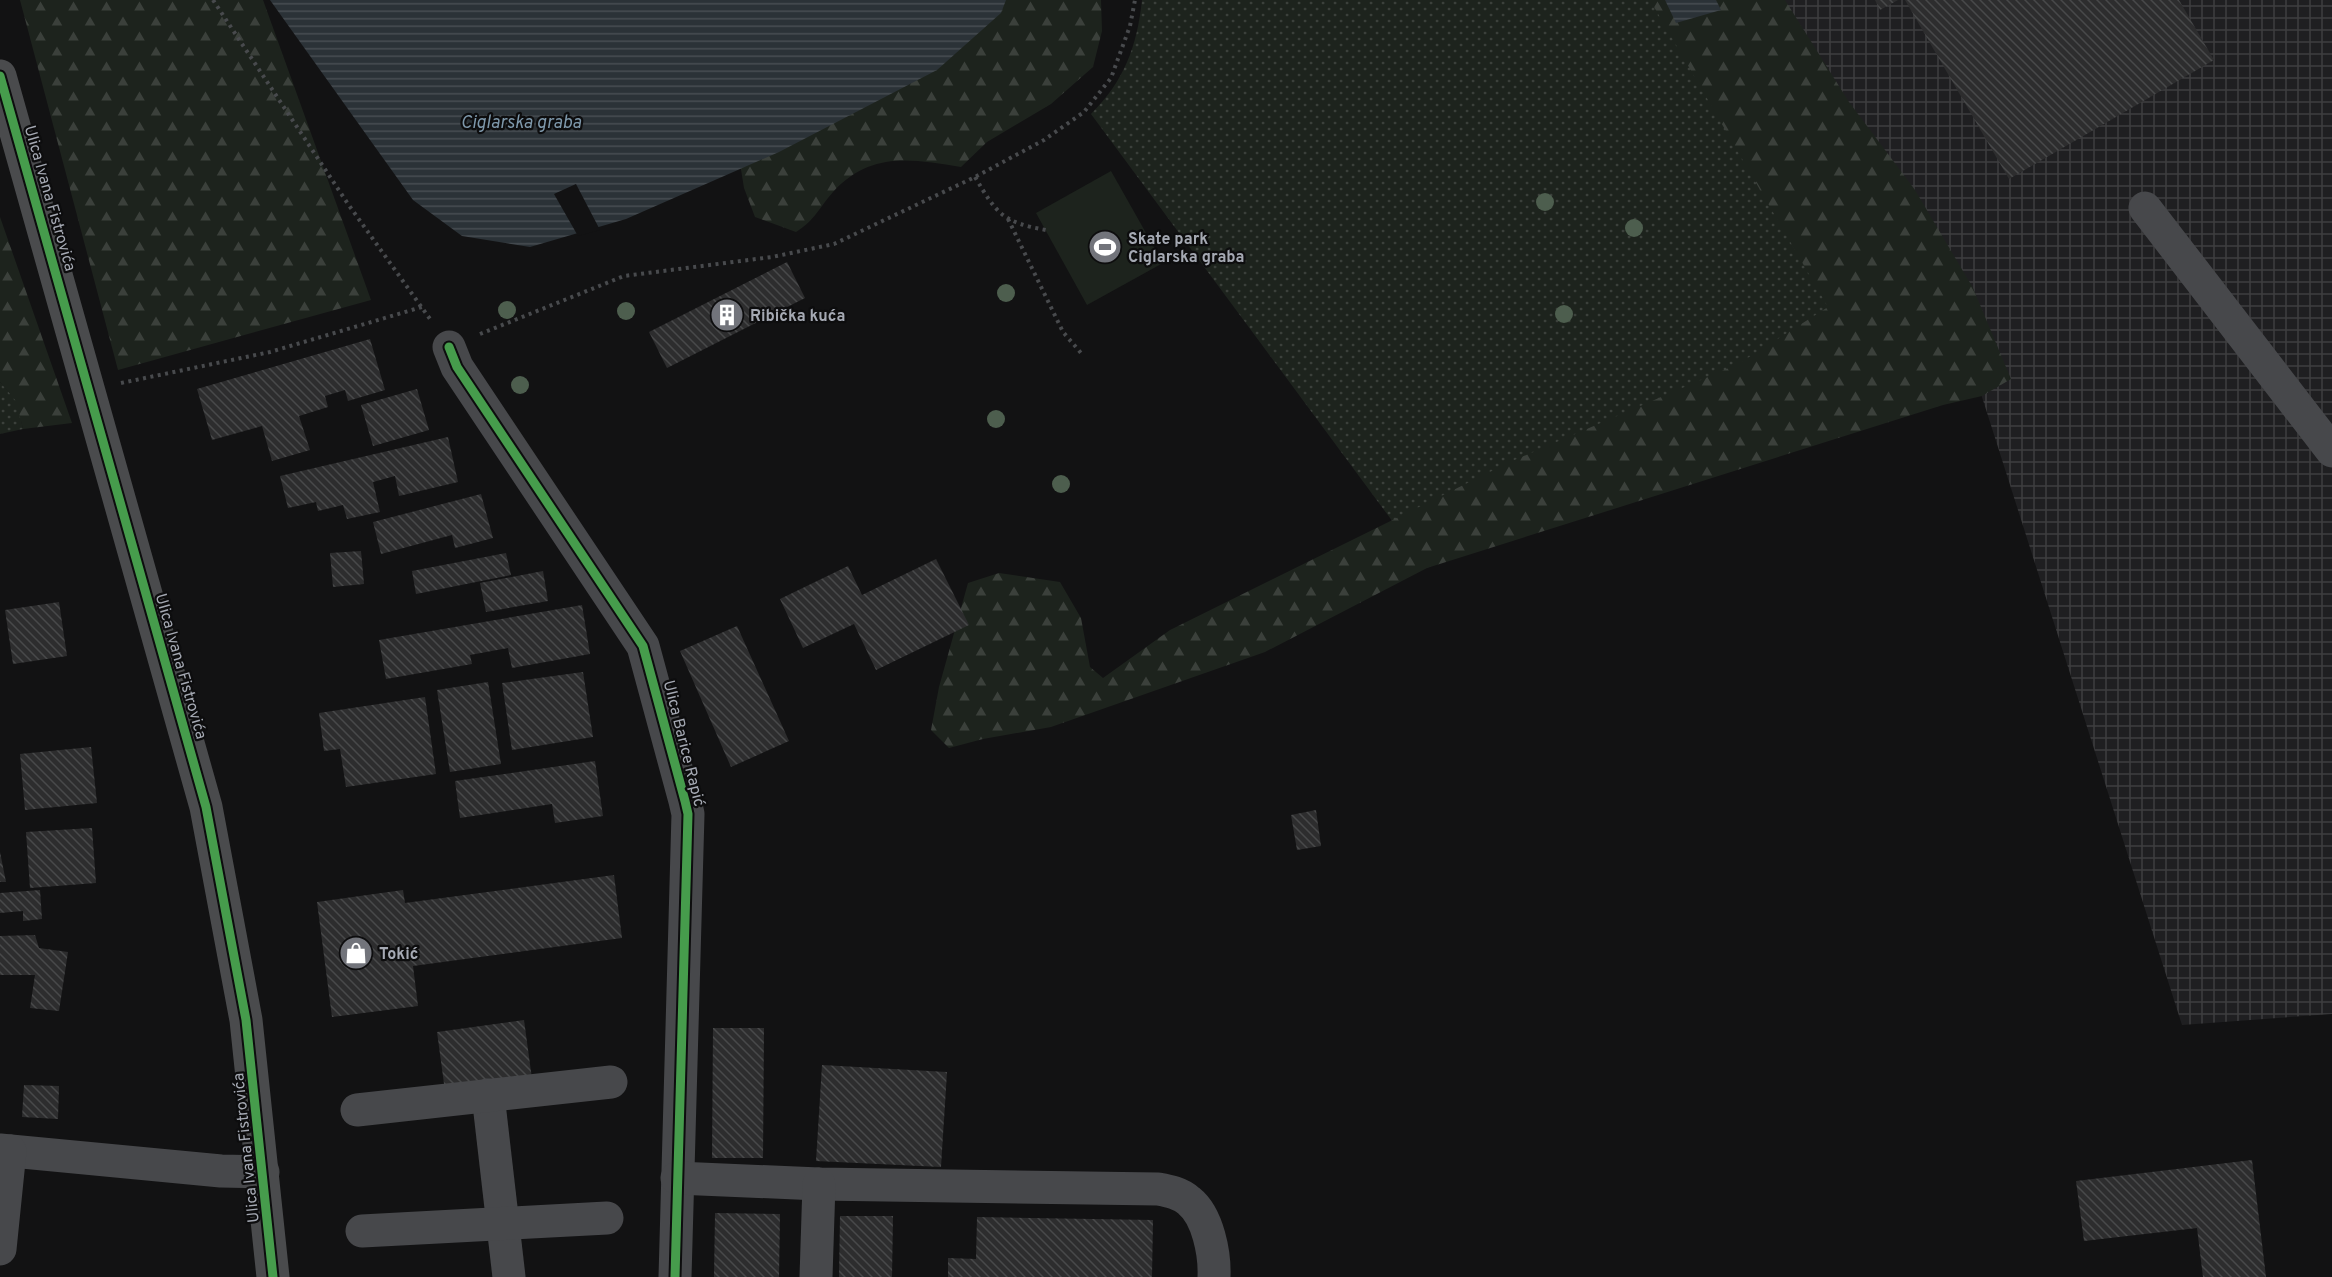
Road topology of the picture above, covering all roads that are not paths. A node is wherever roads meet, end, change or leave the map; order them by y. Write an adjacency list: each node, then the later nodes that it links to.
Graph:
1 (0, 76): 9 (main road, Ulica Ivana Fistrovića)
2 (2145, 207): 4 (street)
3 (449, 347): 10 (street, Ulica Barice Rapić)
4 (2332, 451)
5 (611, 1082): 6 (street)
6 (488, 1095): 7 (street); 13 (street)
7 (357, 1110)
8 (5, 1150): 9 (street); 15 (street)
9 (263, 1172): 16 (main road, Ulica Ivana Fistrovića)
10 (677, 1178): 11 (street); 18 (street, Ulica Barice Rapić)
11 (819, 1184): 19 (street); 20 (street)
12 (607, 1218): 13 (street)
13 (503, 1224): 14 (street); 17 (street)
14 (362, 1231)
15 (0, 1249)
16 (273, 1277)
17 (509, 1277)
18 (675, 1277)
19 (816, 1277)
20 (1214, 1277)

